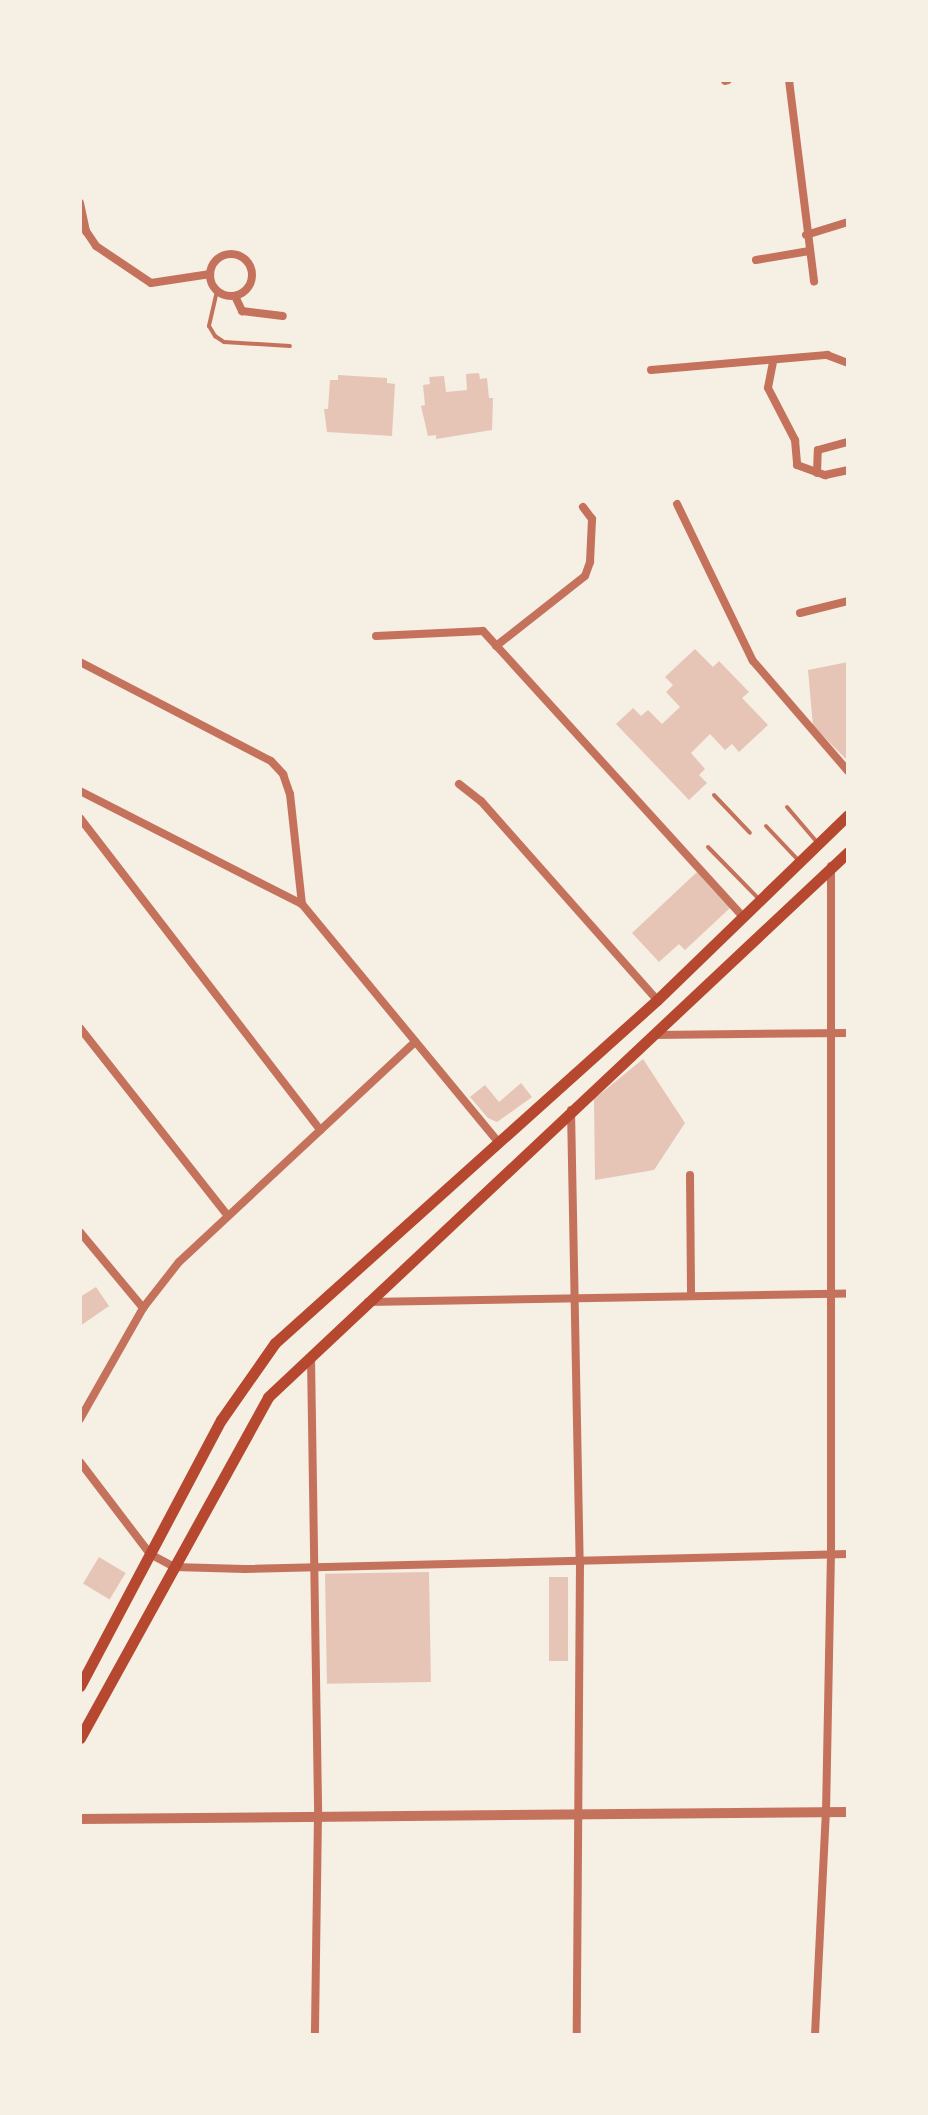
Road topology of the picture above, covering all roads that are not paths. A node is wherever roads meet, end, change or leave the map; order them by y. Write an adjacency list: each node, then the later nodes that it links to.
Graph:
1 (789, 80): 4 (street)
2 (80, 204): 7 (street)
3 (848, 222): 4 (street)
4 (806, 235): 5 (street)
5 (809, 251): 6 (street); 8 (street)
6 (756, 260)
7 (210, 274): 9 (street); 10 (street)
8 (814, 282)
9 (217, 291): 10 (street); 12 (lane)
10 (235, 296): 11 (street)
11 (284, 316)
12 (290, 346)
13 (773, 362): 14 (street); 15 (street); 18 (street)
14 (848, 363)
15 (651, 370)
16 (848, 442): 18 (street)
17 (848, 470): 18 (street)
18 (817, 473)
19 (677, 504): 26 (street)
20 (583, 507): 24 (street)
21 (848, 601): 22 (street)
22 (800, 612)
23 (376, 636): 24 (street)
24 (496, 646): 42 (street)
25 (80, 662): 41 (street)
26 (848, 770)
27 (460, 784): 43 (street)
28 (80, 791): 41 (street)
29 (714, 795): 34 (lane)
30 (786, 807): 35 (lane)
31 (848, 815): 35 (main road)
32 (80, 818): 50 (street)
33 (766, 826): 38 (lane)
34 (750, 832)
35 (817, 842): 38 (main road)
36 (708, 848): 40 (lane)
37 (848, 852): 39 (main road)
38 (798, 860): 40 (main road)
39 (832, 866): 45 (main road); 46 (street)
40 (759, 900): 42 (main road)
41 (302, 904): 48 (street)
42 (742, 916): 43 (main road)
43 (657, 1000): 51 (main road)
44 (80, 1028): 53 (street)
45 (653, 1034): 46 (street); 49 (main road)
46 (829, 1034): 47 (street); 55 (street)
47 (848, 1034)
48 (415, 1042): 50 (street); 51 (street)
49 (571, 1110): 57 (street); 59 (main road)
50 (320, 1130): 53 (street)
51 (498, 1142): 64 (main road)
52 (690, 1175): 58 (street)
53 (228, 1216): 60 (street)
54 (80, 1232): 60 (street)
55 (830, 1294): 56 (street); 58 (street); 65 (street)
56 (848, 1294)
57 (578, 1296): 58 (street); 59 (street); 67 (street)
58 (691, 1296)
59 (365, 1302): 61 (main road)
60 (143, 1308): 62 (street)
61 (311, 1353): 68 (street); 69 (main road)
62 (80, 1418)
63 (80, 1462): 64 (street)
64 (150, 1554): 69 (street); 70 (main road)
65 (831, 1554): 66 (street); 67 (street); 74 (street)
66 (848, 1554)
67 (580, 1562): 68 (street); 72 (street)
68 (312, 1565): 69 (street); 75 (street)
69 (174, 1566): 71 (main road)
70 (80, 1686)
71 (80, 1738)
72 (579, 1812): 74 (street); 75 (street); 78 (street)
73 (848, 1812): 74 (street)
74 (826, 1813): 79 (street)
75 (318, 1814): 76 (street); 77 (street)
76 (80, 1819)
77 (315, 2035)
78 (576, 2035)
79 (815, 2035)

